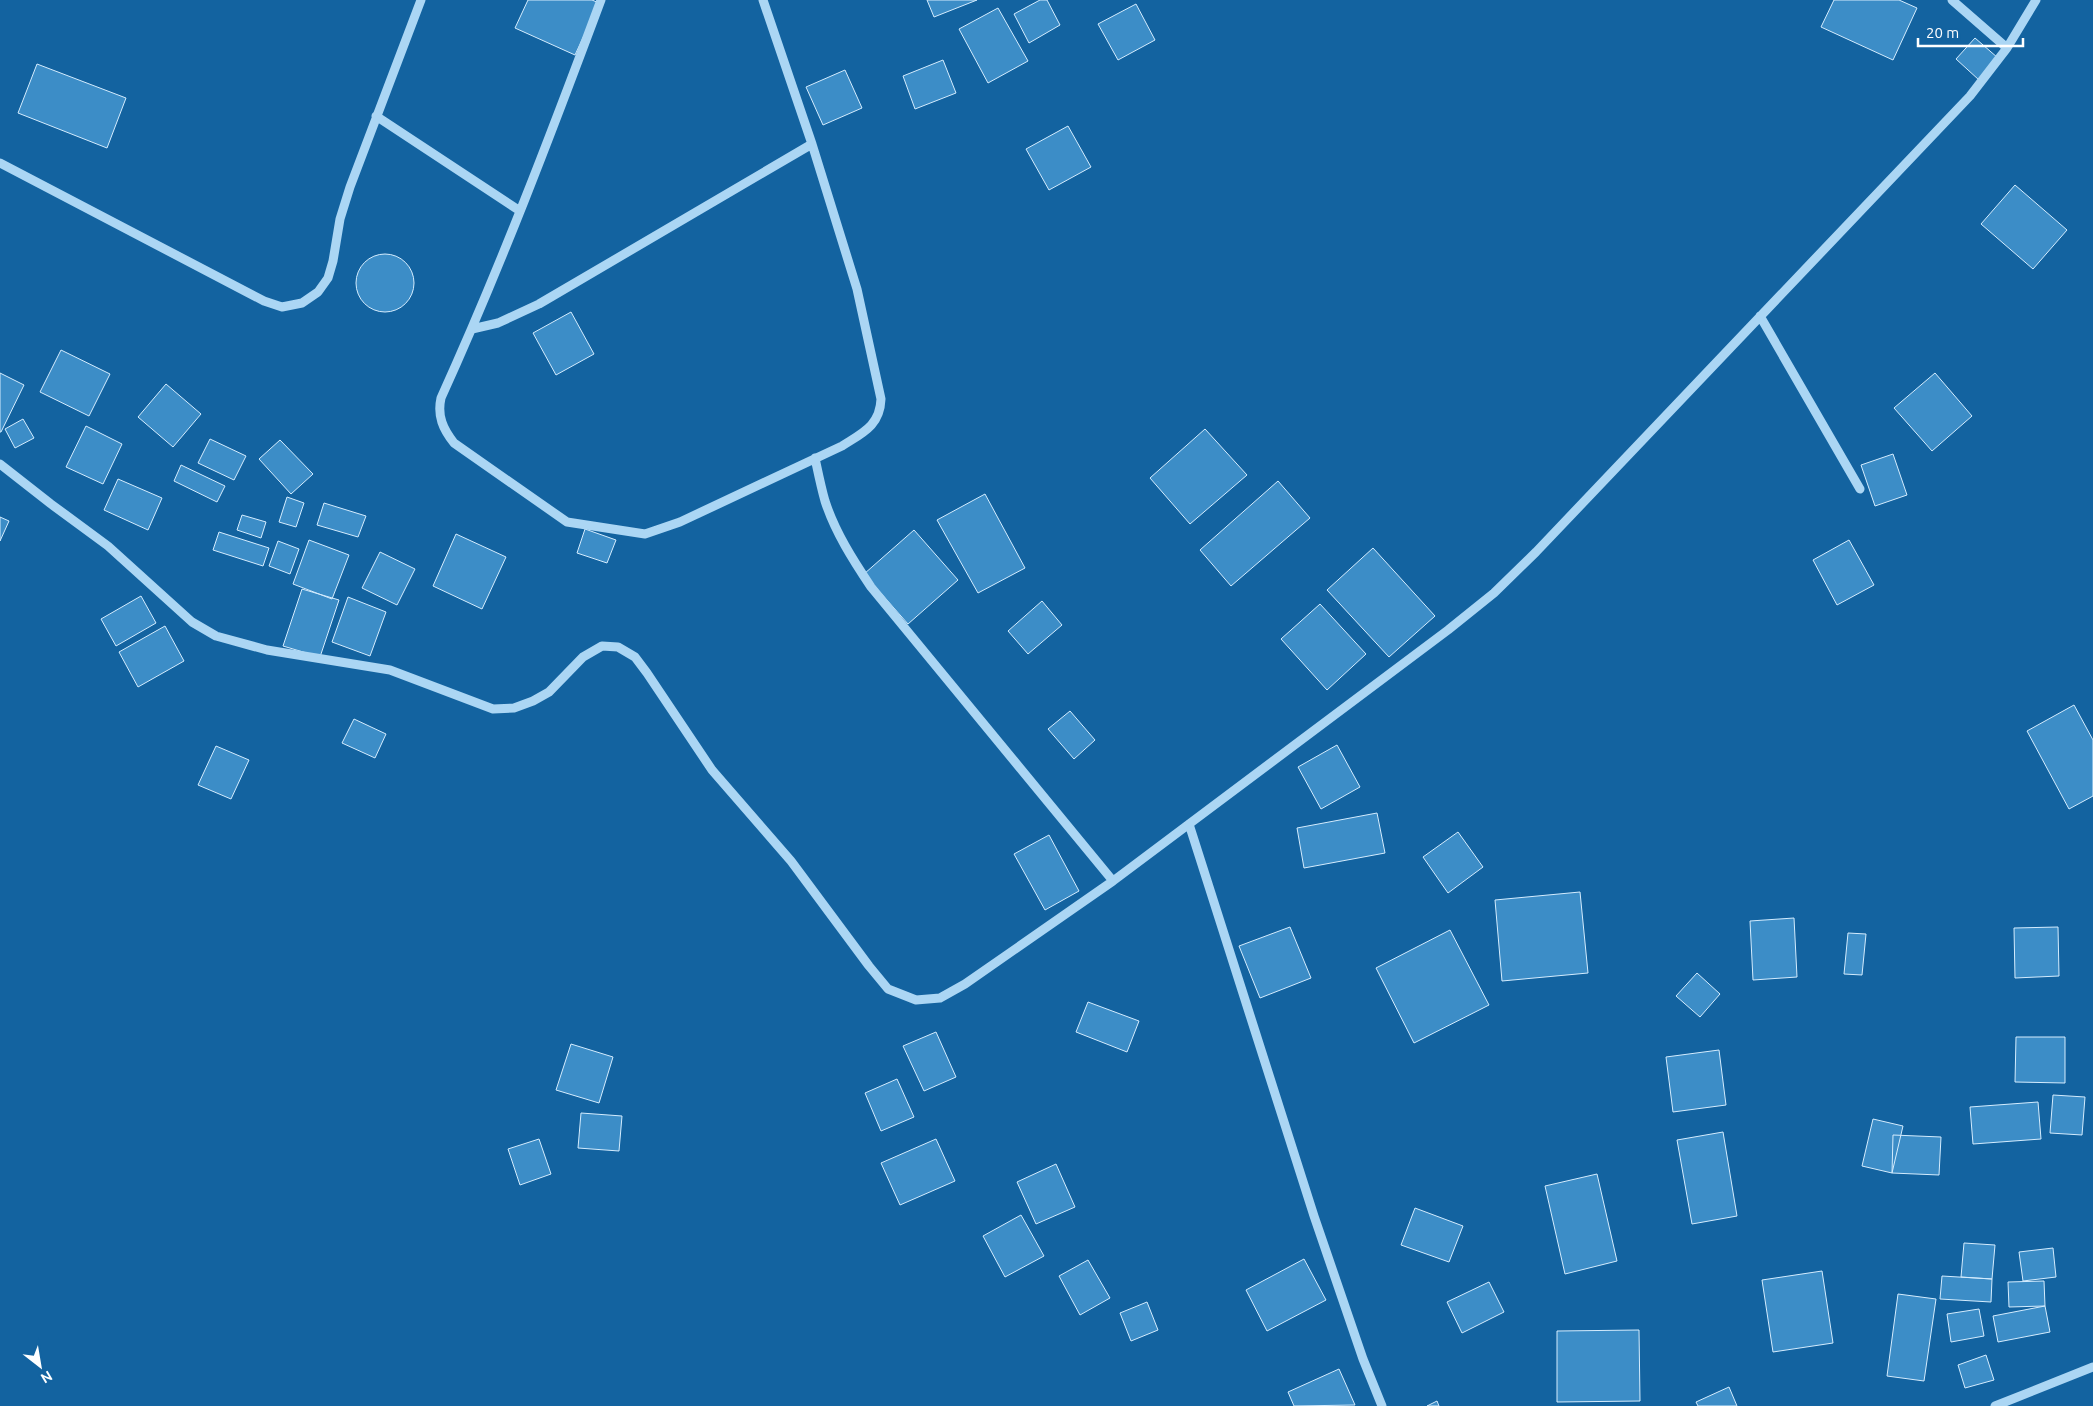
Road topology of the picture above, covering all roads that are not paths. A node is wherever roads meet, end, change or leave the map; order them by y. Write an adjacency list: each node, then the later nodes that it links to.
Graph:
1 (421, 0): 7 (street)
2 (601, 0): 10 (street)
3 (763, 0): 8 (street)
4 (1952, 0): 6 (street)
5 (2036, 0): 6 (street)
6 (2007, 48): 11 (street)
7 (376, 116): 9 (street); 10 (street)
8 (812, 144): 12 (street); 13 (street)
9 (0, 163)
10 (520, 211): 12 (street)
11 (1760, 316): 15 (street); 16 (street)
12 (472, 329): 13 (street)
13 (815, 458): 17 (street)
14 (0, 464): 17 (street)
15 (1860, 489)
16 (1190, 824): 17 (street); 19 (street)
17 (1113, 881)
18 (2093, 1367): 20 (street)
19 (1382, 1406)
20 (1996, 1406)

